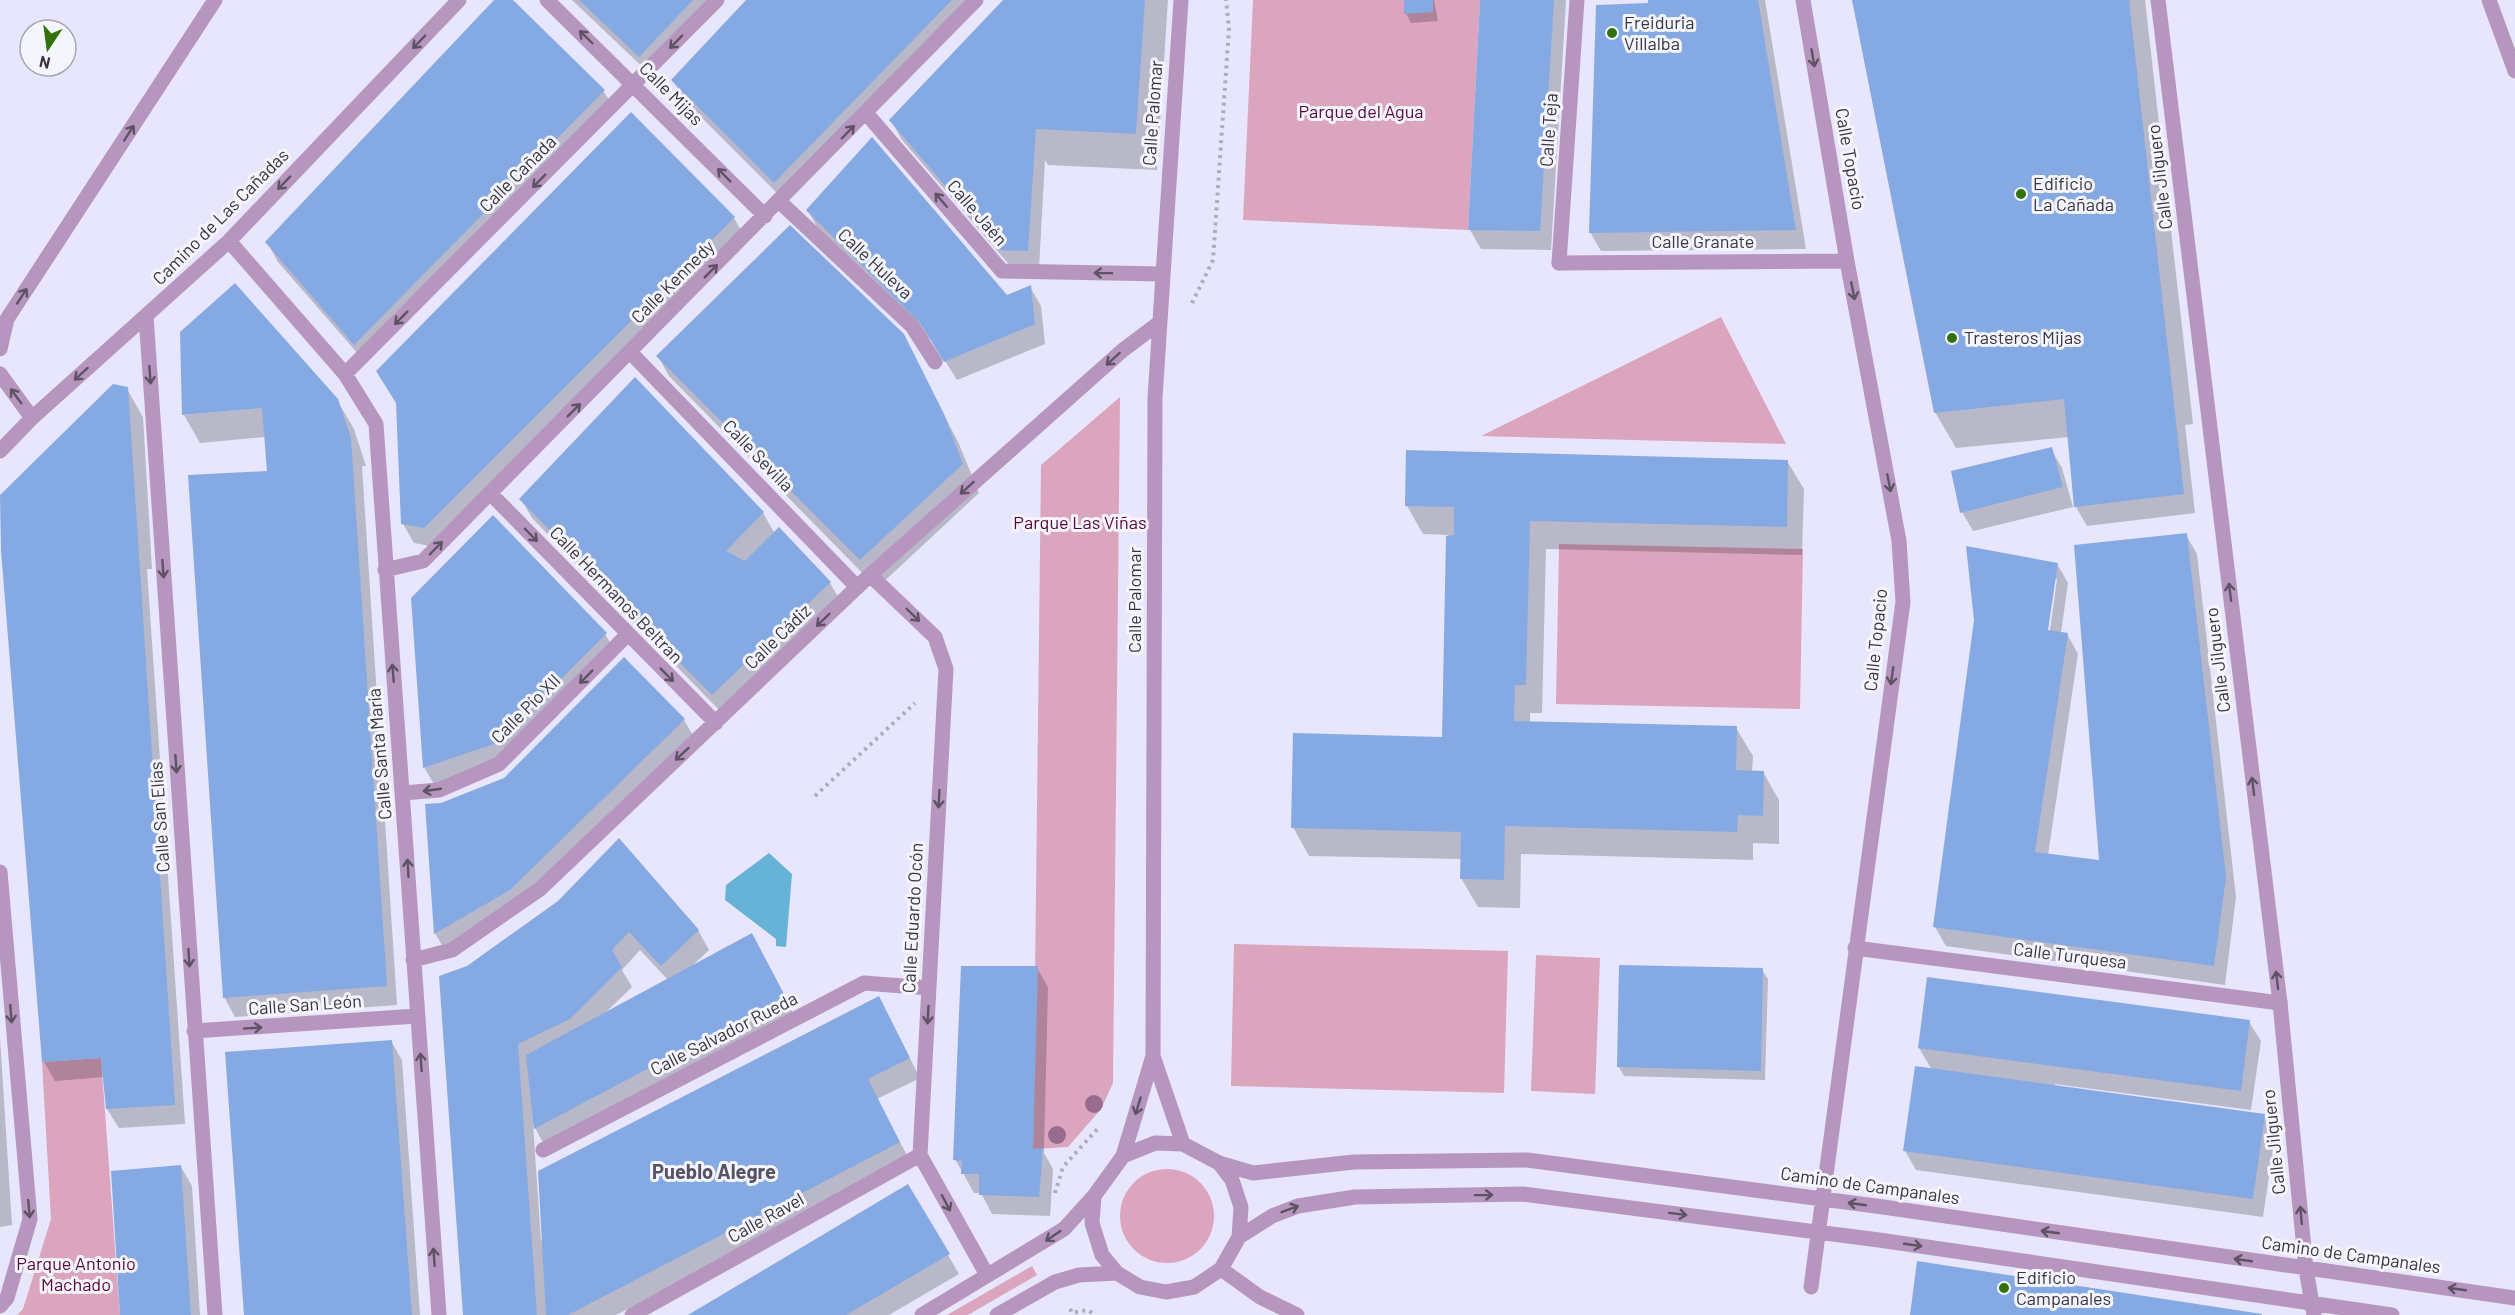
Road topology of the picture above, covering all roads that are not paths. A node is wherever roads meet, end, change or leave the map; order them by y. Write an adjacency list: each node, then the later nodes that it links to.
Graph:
1 (215, 0): 22 (street, one-way to 1)
2 (459, 0): 16 (street, Camino de Las Cañadas, one-way to 16)
3 (547, 0): 12 (street, Calle Mijas, one-way to 3)
4 (717, 0): 12 (street, Calle Cañada, one-way to 12)
5 (976, 0): 13 (street, Calle Kennedy)
6 (1181, 0): 19 (street, Calle Palomar)
7 (1577, 0): 18 (street, Calle Teja)
8 (1803, 0): 17 (street, Calle Topacio, one-way to 17)
9 (2158, 0): 41 (street, Calle Jilguero, one-way to 9)
10 (2489, 0): 11 (street)
11 (2515, 71)
12 (635, 85): 15 (street, Calle Mijas, one-way to 12); 26 (street, Calle Cañada, one-way to 26)
13 (866, 114): 14 (street, Calle Kennedy, one-way to 13); 19 (street, Calle Jaén, one-way to 13)
14 (780, 202): 15 (street, Calle Kennedy); 24 (street, Calle Huleva)
15 (765, 216): 23 (street, Calle Kennedy, one-way to 15)
16 (230, 241): 20 (street, Camino de Las Cañadas); 26 (street, Calle Santa María)
17 (1847, 261): 18 (street, Calle Granate); 37 (street, Calle Topacio, one-way to 37)
18 (1559, 263)
19 (1162, 274): 21 (street, Calle Palomar)
20 (146, 316): 27 (street, Camino de Las Cañadas, one-way to 27); 43 (street, Calle San Elías, one-way to 43)
21 (1159, 323): 31 (street, Calle Cádiz, one-way to 31); 44 (street, Calle Palomar)
22 (0, 350)
23 (631, 352): 29 (street, Calle Kennedy, one-way to 23); 32 (street, Calle Sevilla)
24 (935, 362)
25 (0, 374): 27 (street, one-way to 25)
26 (345, 374): 30 (street, Calle Santa María)
27 (32, 418): 28 (street, Camino de Las Cañadas)
28 (0, 451)
29 (490, 493): 30 (street, Calle Kennedy, one-way to 29); 33 (street, Calle Hermanos Beltran, one-way to 33)
30 (384, 570): 35 (street, Calle Santa María, one-way to 30)
31 (870, 575): 32 (street, Calle Cádiz); 40 (street, Calle Eduardo Ocón, one-way to 40)
32 (857, 587): 34 (street, Calle Cádiz, one-way to 34)
33 (627, 635): 34 (street, Calle Hermanos Beltran, one-way to 34); 35 (street, Calle Pío XII, one-way to 35)
34 (716, 723): 39 (street, Calle Cádiz, one-way to 39)
35 (403, 793): 39 (street, Calle Santa María, one-way to 35)
36 (0, 872): 38 (street)
37 (1856, 948): 41 (street, Calle Turquesa); 51 (street, Calle Topacio)
38 (3, 960): 60 (street, one-way to 60)
39 (413, 960): 42 (street, Calle Santa María)
40 (929, 988): 46 (street, Calle Salvador Rueda); 47 (street, Calle Eduardo Ocón, one-way to 47)
41 (2280, 1003): 55 (street, Calle Jilguero, one-way to 41)
42 (417, 1016): 43 (street, Calle San León, one-way to 42); 63 (street, Calle Santa María, one-way to 42)
43 (194, 1031): 62 (street, Calle San Elías)
44 (1153, 1056): 45 (street, Calle Palomar); 48 (street, Calle Palomar, one-way to 48)
45 (1184, 1144): 48 (street); 49 (street)
46 (543, 1150)
47 (920, 1155): 57 (street, one-way to 57); 64 (street, Calle Ravel)
48 (1124, 1156): 50 (street)
49 (1219, 1163): 51 (street, Camino de Campanales); 53 (street)
50 (1095, 1196): 56 (street); 57 (street, one-way to 57)
51 (1823, 1199): 52 (street, Calle Topacio); 55 (street, Camino de Campanales, one-way to 51)
52 (1818, 1232): 53 (street, one-way to 52); 58 (street, Calle Topacio); 61 (street, one-way to 61)
53 (1239, 1237): 54 (street)
54 (1221, 1269): 56 (street); 67 (street)
55 (2306, 1269): 59 (street, Camino de Campanales, one-way to 55); 61 (street, Calle Jilguero)
56 (1117, 1273): 66 (street)
57 (987, 1275): 65 (street)
58 (1811, 1287)
59 (2515, 1298)
60 (0, 1306)
61 (2313, 1310): 68 (street)
62 (215, 1315)
63 (438, 1315)
64 (632, 1315)
65 (922, 1315)
66 (998, 1315)
67 (1297, 1315)
68 (2392, 1315)

